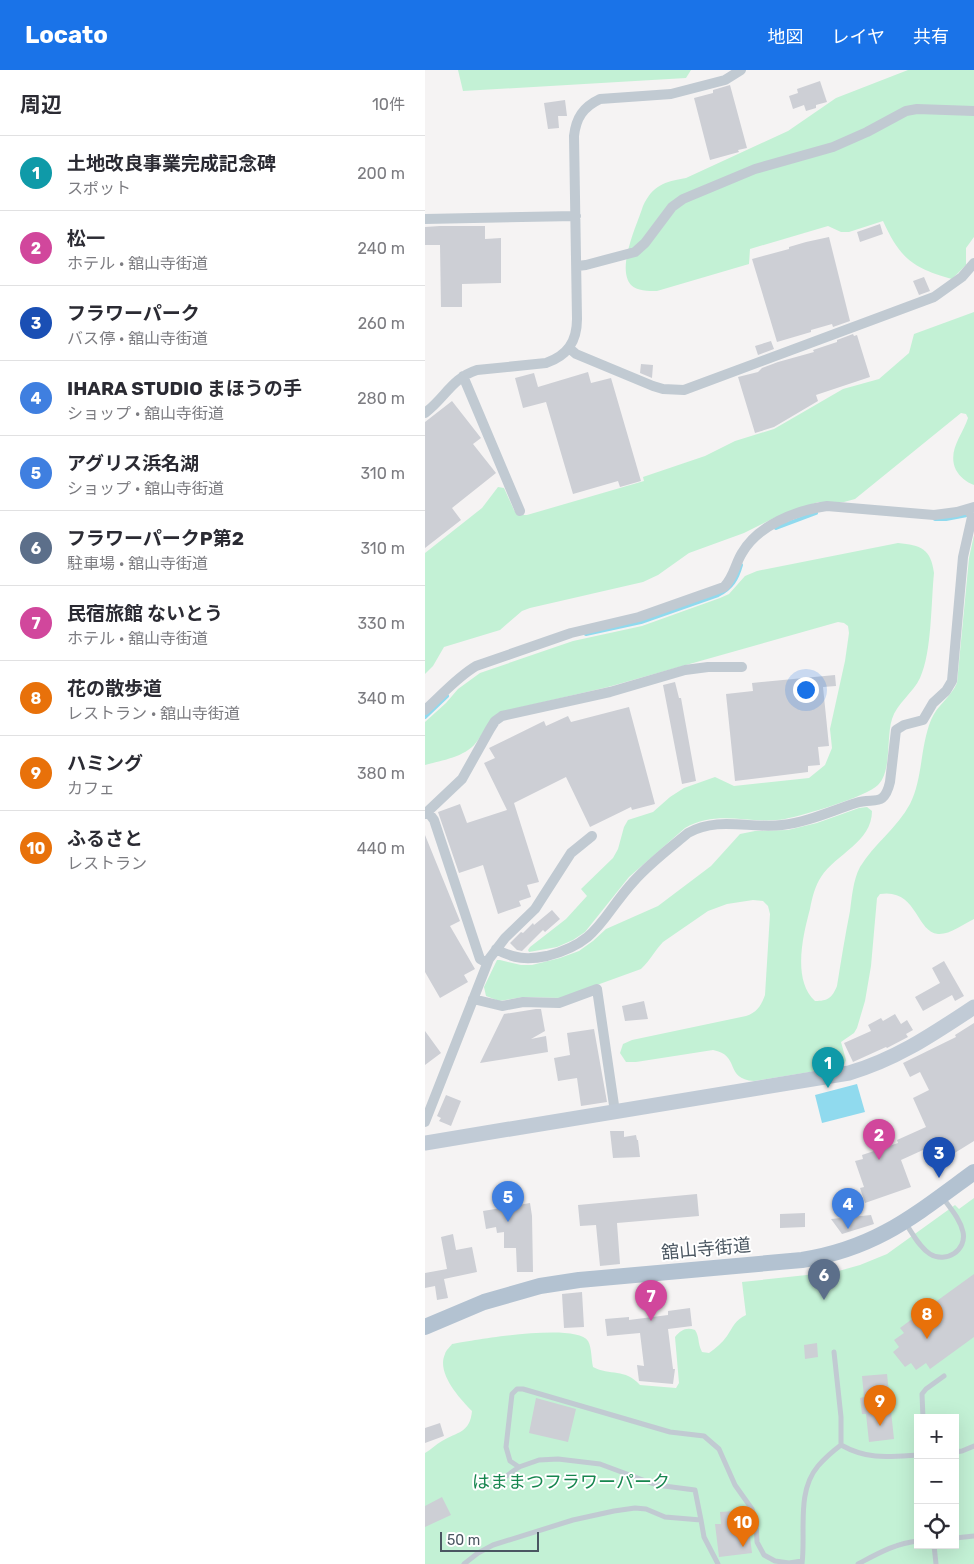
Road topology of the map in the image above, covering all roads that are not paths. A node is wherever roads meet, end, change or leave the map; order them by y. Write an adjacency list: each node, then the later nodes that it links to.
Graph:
1 (741, 70): 3 (street)
2 (974, 111): 6 (street)
3 (576, 216): 4 (street); 6 (street)
4 (425, 219)
5 (974, 263): 7 (street)
6 (577, 266): 7 (street)
7 (569, 348): 8 (street)
8 (463, 376): 9 (street); 11 (street)
9 (425, 413)
10 (971, 508): 13 (street); 16 (street)
11 (520, 511)
12 (742, 667): 14 (street)
13 (425, 710)
14 (426, 813): 17 (street)
15 (592, 836): 16 (street)
16 (496, 949): 17 (street)
17 (487, 963): 18 (street)
18 (473, 999): 20 (street); 21 (street)
19 (974, 1007): 20 (street)
20 (615, 1112): 22 (street)
21 (425, 1122)
22 (425, 1143)
23 (974, 1172): 24 (main road, 舘山寺街道)
24 (941, 1196): 25 (main road, 舘山寺街道); 25 (lane)
25 (905, 1222): 26 (main road, 舘山寺街道)
26 (425, 1327)
27 (834, 1352): 30 (lane)
28 (944, 1376): 29 (lane)
29 (923, 1414)
30 (841, 1445): 33 (lane); 42 (lane)
31 (974, 1446): 32 (lane)
32 (959, 1451)
33 (914, 1455)
34 (519, 1467): 35 (lane); 36 (lane); 42 (lane)
35 (494, 1485)
36 (701, 1520): 43 (lane); 44 (lane)
37 (974, 1536): 38 (lane)
38 (959, 1538)
39 (914, 1542): 45 (lane)
40 (934, 1549): 41 (lane)
41 (936, 1562)
42 (802, 1563)
43 (463, 1564)
44 (718, 1564)
45 (858, 1564)

